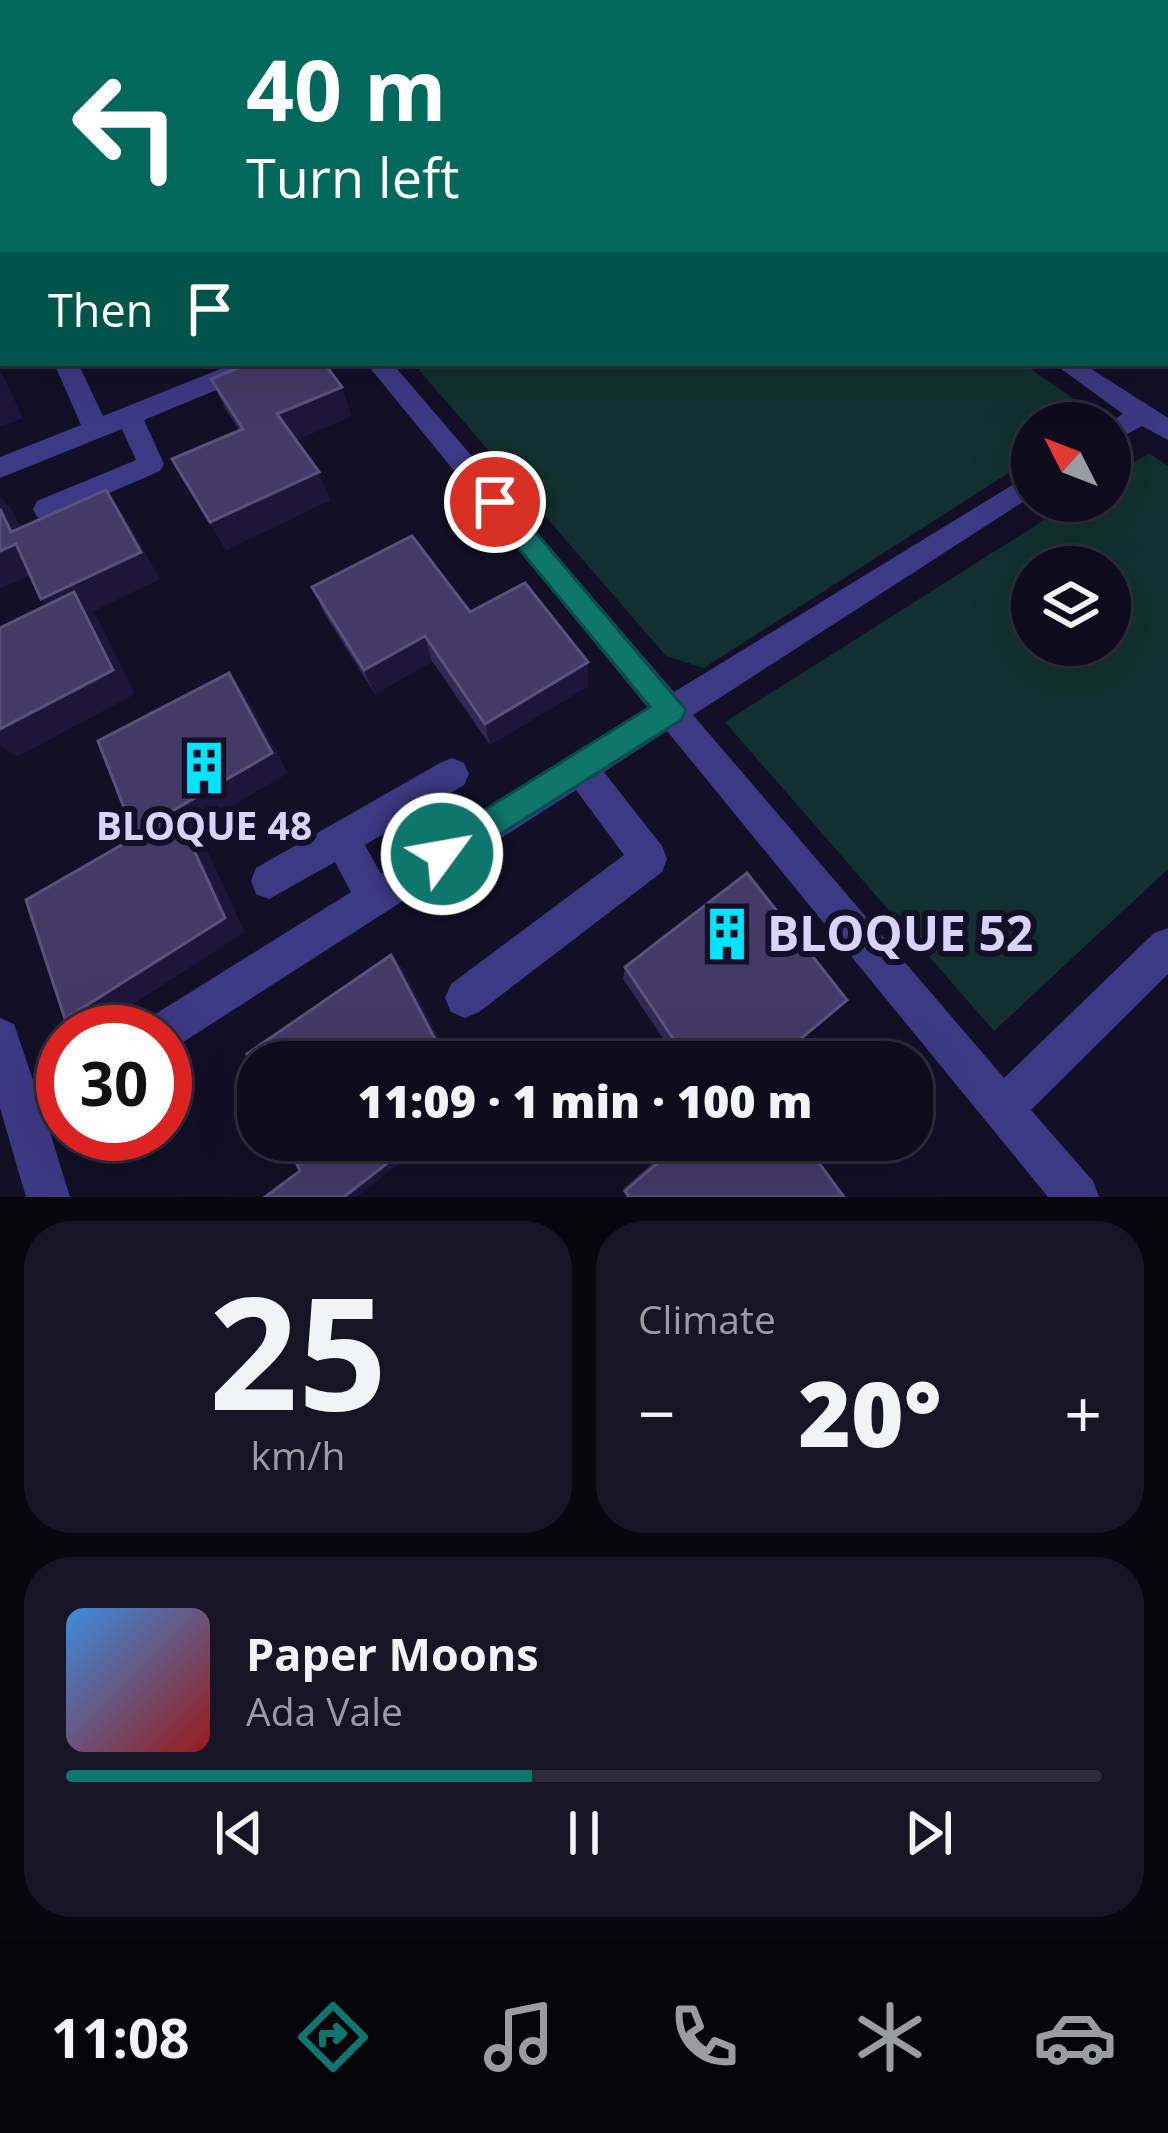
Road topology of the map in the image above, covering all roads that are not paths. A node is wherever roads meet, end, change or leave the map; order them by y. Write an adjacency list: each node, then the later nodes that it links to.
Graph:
1 (67, 366): 8 (street)
2 (251, 366): 6 (street)
3 (381, 366): 13 (street)
4 (1070, 366): 5 (street)
5 (1142, 414): 7 (street); 9 (street)
6 (129, 416): 8 (street); 12 (street)
7 (1131, 421)
8 (96, 428): 10 (street)
9 (1168, 431)
10 (0, 468)
11 (1011, 496): 13 (street)
12 (46, 509)
13 (671, 710): 14 (street); 23 (street)
14 (580, 767): 18 (street); 20 (street)
15 (452, 774): 16 (street)
16 (342, 838): 17 (street); 18 (street)
17 (269, 881)
18 (374, 898): 21 (street)
19 (1168, 946): 23 (street)
20 (465, 998)
21 (192, 1014)
22 (0, 1038): 25 (street)
23 (1003, 1108): 27 (street)
24 (36, 1113): 25 (street)
25 (25, 1120): 26 (street)
26 (48, 1197)
27 (1077, 1197)

